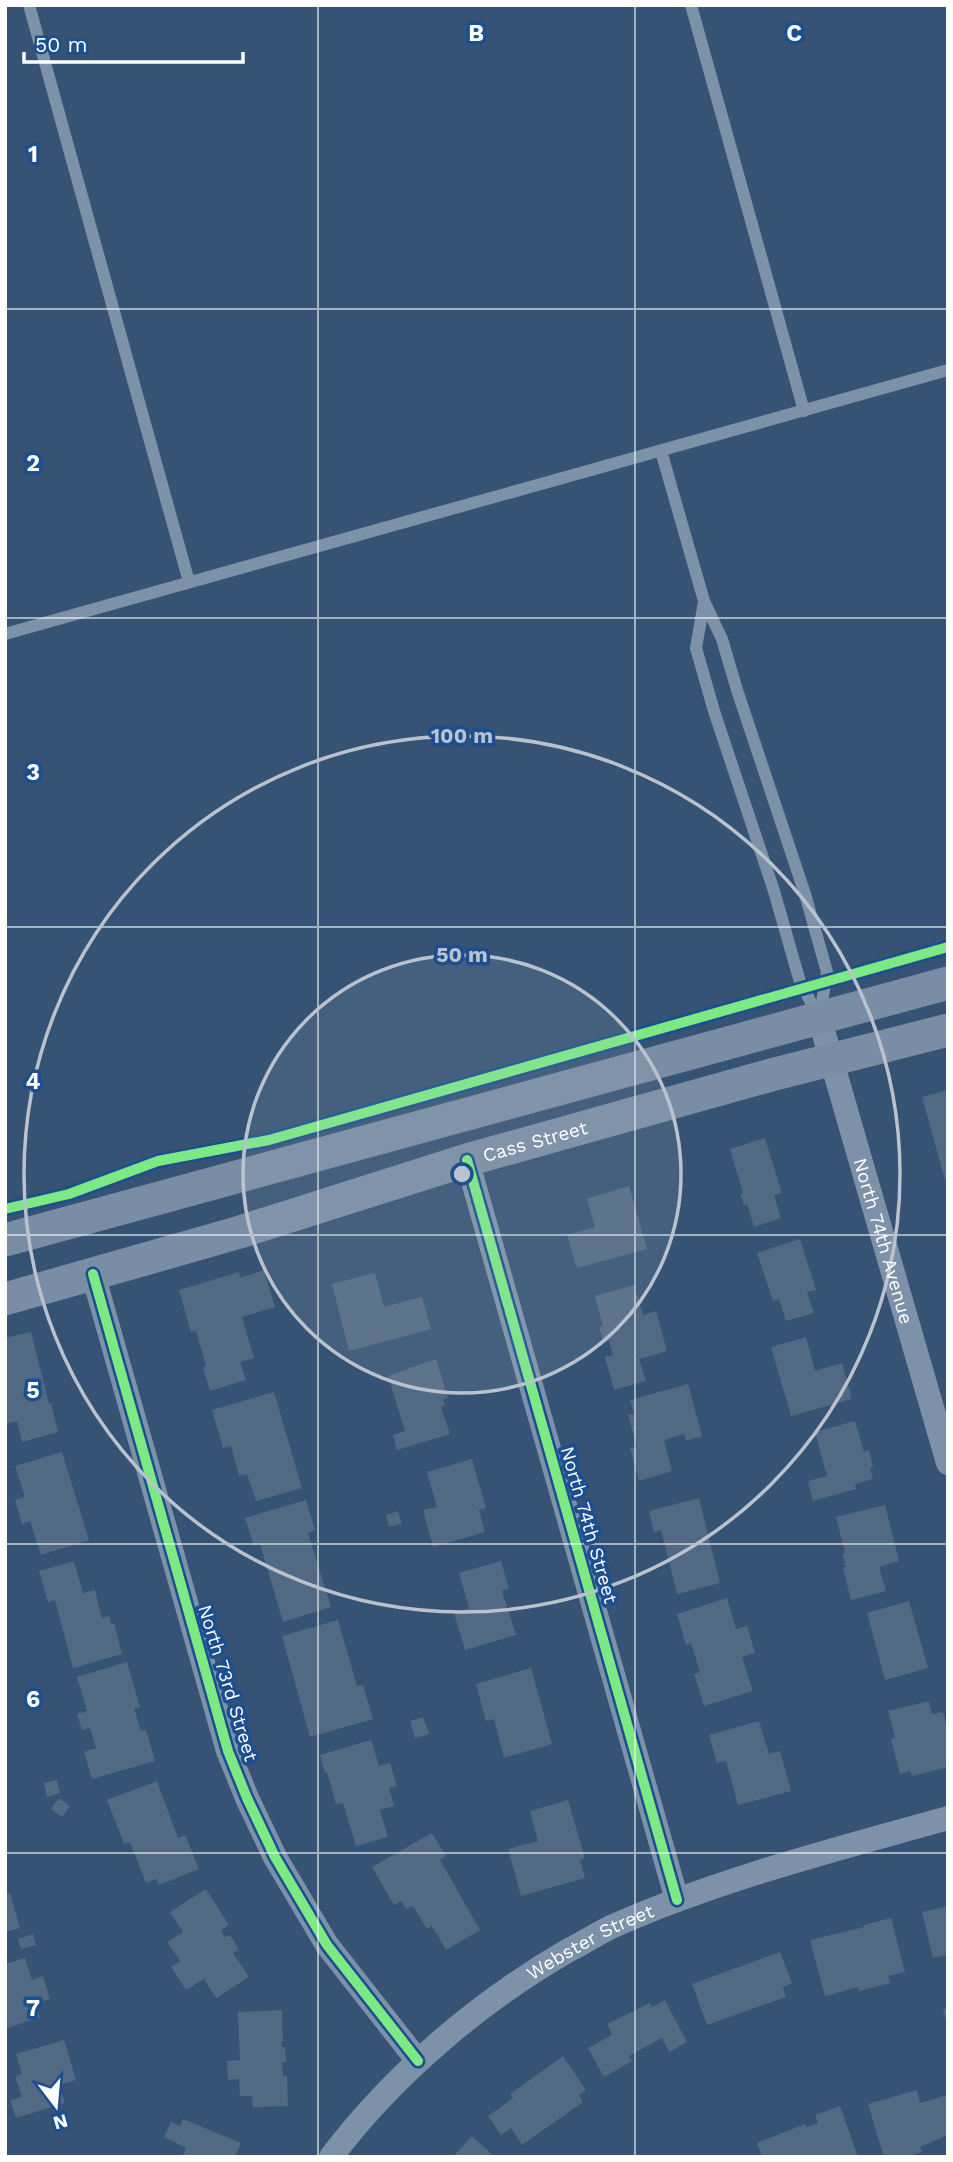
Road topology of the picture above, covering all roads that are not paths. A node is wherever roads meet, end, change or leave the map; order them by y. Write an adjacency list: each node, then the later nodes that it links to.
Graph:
1 (29, 5): 6 (lane)
2 (691, 5): 4 (lane)
3 (948, 370): 4 (lane)
4 (804, 411): 5 (lane)
5 (661, 451): 6 (lane); 7 (lane)
6 (189, 582): 8 (lane)
7 (704, 601): 10 (lane); 10 (lane)
8 (5, 634)
9 (948, 983): 10 (main road)
10 (819, 1017): 12 (street, North 74th Avenue); 14 (main road)
11 (948, 1030): 12 (main road, Cass Street)
12 (832, 1060): 13 (main road, Cass Street); 17 (street, North 74th Avenue)
13 (467, 1160): 15 (main road, Cass Street); 19 (street, North 74th Street)
14 (5, 1240)
15 (93, 1274): 16 (main road, Cass Street); 20 (street, North 73rd Street)
16 (5, 1299)
17 (948, 1463)
18 (948, 1818): 19 (street, Webster Street)
19 (677, 1900): 20 (street, Webster Street)
20 (418, 2062): 21 (street, Webster Street)
21 (331, 2157)

